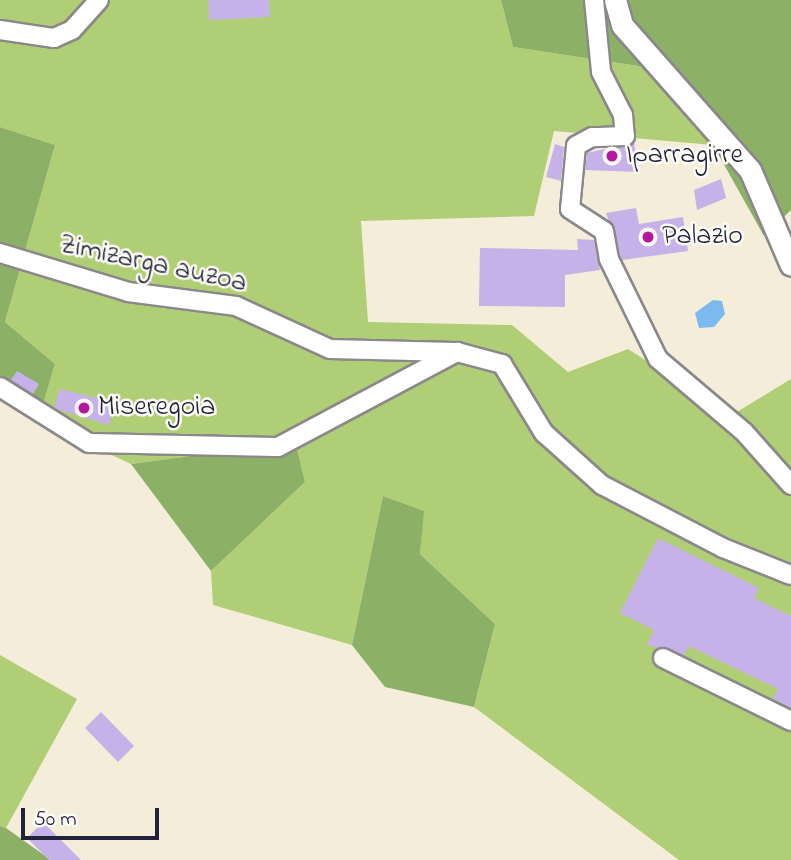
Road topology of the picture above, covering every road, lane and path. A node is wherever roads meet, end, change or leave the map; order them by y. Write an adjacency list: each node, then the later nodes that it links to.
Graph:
1 (99, 0): 4 (street)
2 (594, 0): 9 (street)
3 (615, 0): 6 (street)
4 (0, 30)
5 (0, 253): 7 (street, Zimizarga auzoa)
6 (791, 265)
7 (457, 352): 8 (street); 10 (street, Zimizarga auzoa)
8 (0, 387)
9 (791, 485)
10 (791, 575)
11 (663, 659): 12 (street)
12 (791, 721)

